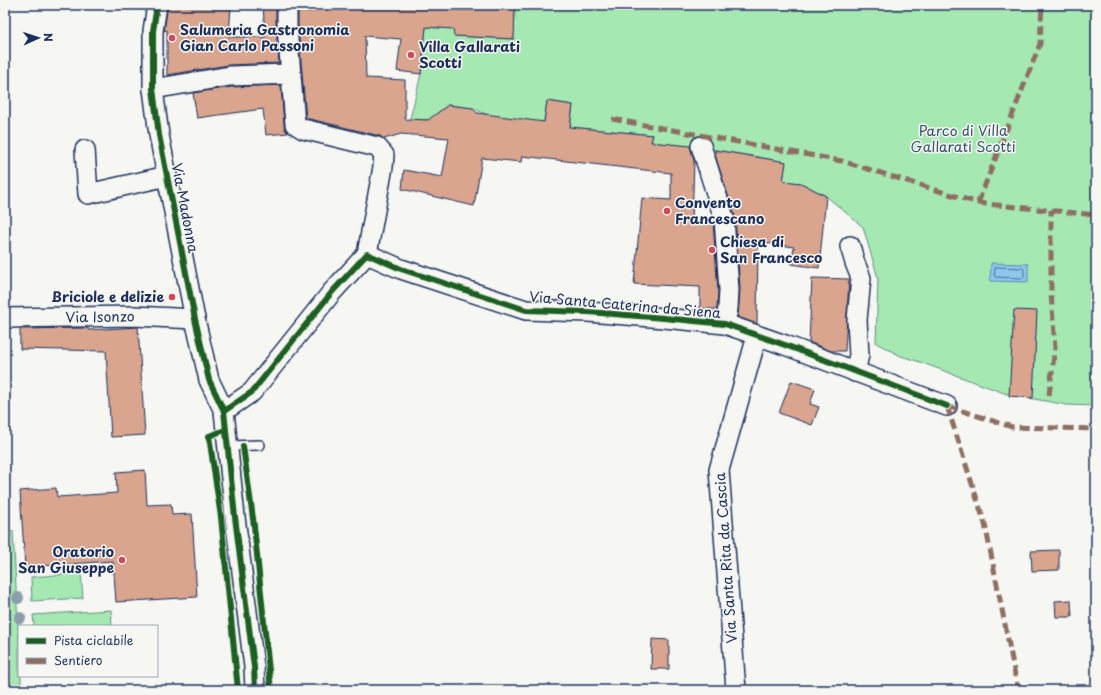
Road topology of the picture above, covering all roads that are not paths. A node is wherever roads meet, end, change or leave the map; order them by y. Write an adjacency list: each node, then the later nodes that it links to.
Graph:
1 (157, 5): 4 (street, Via Madonna)
2 (287, 5): 3 (street)
3 (291, 74): 4 (street); 9 (street)
4 (153, 89): 7 (street, Via Madonna)
5 (702, 146): 12 (street)
6 (85, 150): 7 (street)
7 (167, 176): 11 (street, Via Madonna)
8 (850, 246): 14 (street)
9 (367, 254): 12 (street, Via Santa Caterina da Siena); 16 (street)
10 (5, 318): 11 (street, Via Isonzo)
11 (195, 319): 16 (street, Via Madonna)
12 (725, 324): 13 (street, Via Santa Caterina da Siena)
13 (757, 336): 14 (street, Via Santa Caterina da Siena); 20 (street, Via Santa Rita da Cascia)
14 (855, 372): 15 (street, Via Santa Caterina da Siena)
15 (947, 406)
16 (224, 411): 18 (street)
17 (260, 445): 18 (lane)
18 (227, 446): 19 (street)
19 (255, 690)
20 (736, 690)

